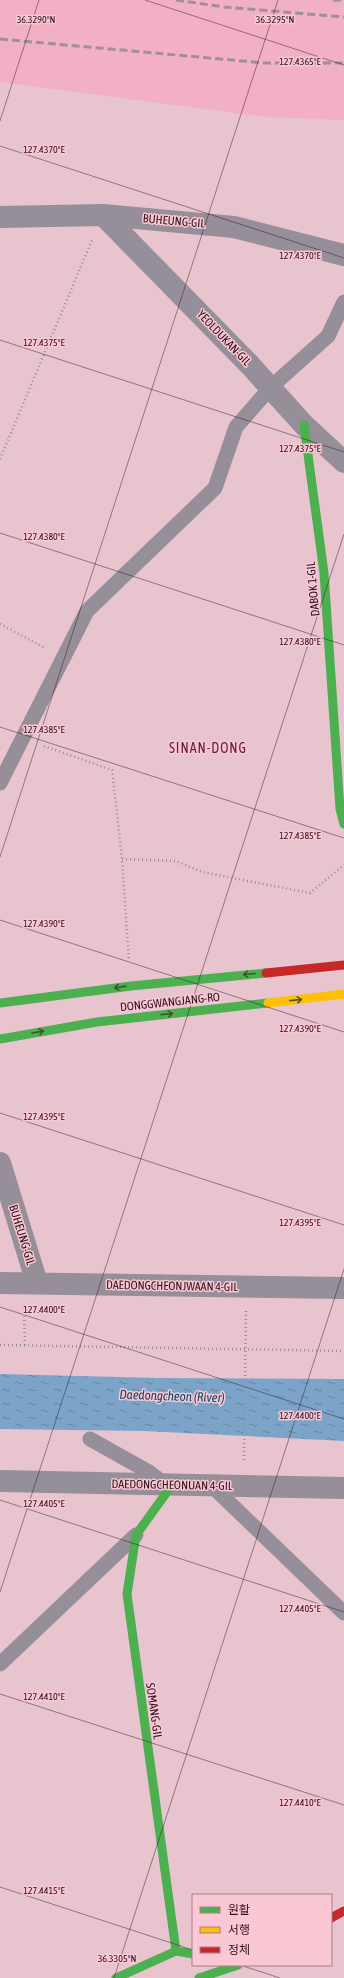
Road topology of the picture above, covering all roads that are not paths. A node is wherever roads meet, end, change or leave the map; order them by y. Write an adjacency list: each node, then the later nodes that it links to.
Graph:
1 (103, 215): 2 (street, BUHEUNG-GIL); 3 (street, BUHEUNG-GIL); 5 (street, YEOLDUKAN-GIL)
2 (0, 217)
3 (344, 254)
4 (344, 302): 5 (lane)
5 (271, 387): 6 (street, YEOLDUKAN-GIL); 8 (lane)
6 (304, 425): 7 (street, YEOLDUKAN-GIL); 9 (street, DABOK 1-GIL)
7 (344, 462)
8 (0, 784)
9 (344, 824)
10 (344, 965): 12 (street, DONGGWANGJANG-RO, one-way to 12)
11 (344, 994): 13 (street, DONGGWANGJANG-RO, one-way to 11)
12 (0, 1003)
13 (0, 1039)
14 (0, 1163): 16 (street, BUHEUNG-GIL)
15 (0, 1283): 16 (street, DAEDONGCHEONJWAAN 4-GIL)
16 (37, 1283): 17 (street, DAEDONGCHEONJWAAN 4-GIL)
17 (344, 1288)
18 (90, 1439): 20 (lane)
19 (0, 1481): 20 (street, DAEDONGCHEONUAN 4-GIL)
20 (169, 1485): 21 (street, DAEDONGCHEONUAN 4-GIL); 23 (street, SOMANG-GIL)
21 (212, 1486): 22 (street, DAEDONGCHEONUAN 4-GIL); 24 (lane)
22 (344, 1488)
23 (136, 1535): 25 (lane); 28 (street, SOMANG-GIL)
24 (344, 1613)
25 (0, 1664)
26 (344, 1911): 27 (street)
27 (332, 1917)
28 (176, 1951): 29 (street); 33 (street)
29 (192, 1954)
30 (235, 1966): 34 (street)
31 (243, 1966): 35 (street)
32 (243, 1966): 36 (street)
33 (116, 1978)
34 (199, 1978)
35 (226, 1978)
36 (237, 1978)

